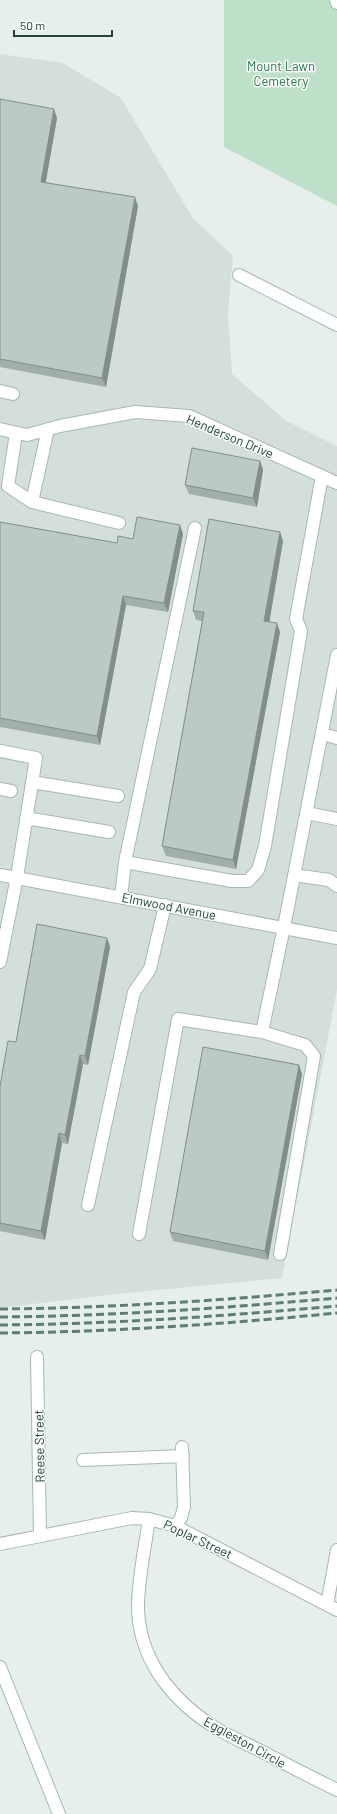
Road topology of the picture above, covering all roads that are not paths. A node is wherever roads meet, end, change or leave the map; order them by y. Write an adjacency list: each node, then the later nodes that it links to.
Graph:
1 (336, 0): 2 (street)
2 (337, 3)
3 (239, 275): 4 (street)
4 (337, 325)
5 (0, 391): 6 (street)
6 (13, 394)
7 (0, 429): 9 (street, Henderson Drive)
8 (48, 429): 9 (street, Henderson Drive); 10 (street, Henderson Drive); 12 (street)
9 (16, 433): 12 (street)
10 (322, 476): 11 (street, Henderson Drive); 25 (street)
11 (337, 483)
12 (32, 502): 13 (street)
13 (119, 523)
14 (195, 528): 25 (street)
15 (337, 655): 16 (street)
16 (322, 734): 17 (street); 21 (street)
17 (337, 738)
18 (0, 751): 19 (street)
19 (32, 782): 20 (street); 22 (street)
20 (118, 796)
21 (307, 813): 23 (street); 27 (street)
22 (26, 818): 24 (street); 28 (street)
23 (337, 819)
24 (109, 832)
25 (125, 862): 30 (street)
26 (0, 875): 28 (street, Elmwood Avenue)
27 (294, 875): 29 (street); 32 (street)
28 (17, 878): 30 (street, Elmwood Avenue); 34 (street)
29 (337, 883)
30 (120, 897): 31 (street, Elmwood Avenue)
31 (165, 905): 32 (street, Elmwood Avenue); 36 (street)
32 (284, 927): 33 (street, Elmwood Avenue); 35 (street)
33 (337, 938)
34 (0, 962)
35 (262, 1032): 37 (street); 38 (street)
36 (88, 1205)
37 (139, 1234)
38 (280, 1254)
39 (37, 1357): 43 (street, Reese Street)
40 (83, 1460): 42 (street)
41 (149, 1519): 42 (street, Poplar Street); 43 (street, Poplar Street); 48 (street, Eggleston Circle)
42 (175, 1526): 46 (street, Poplar Street)
43 (40, 1535): 44 (street, Poplar Street)
44 (0, 1544)
45 (337, 1550): 46 (street)
46 (332, 1607)
47 (0, 1667): 49 (street)
48 (337, 1790)
49 (59, 1814)

